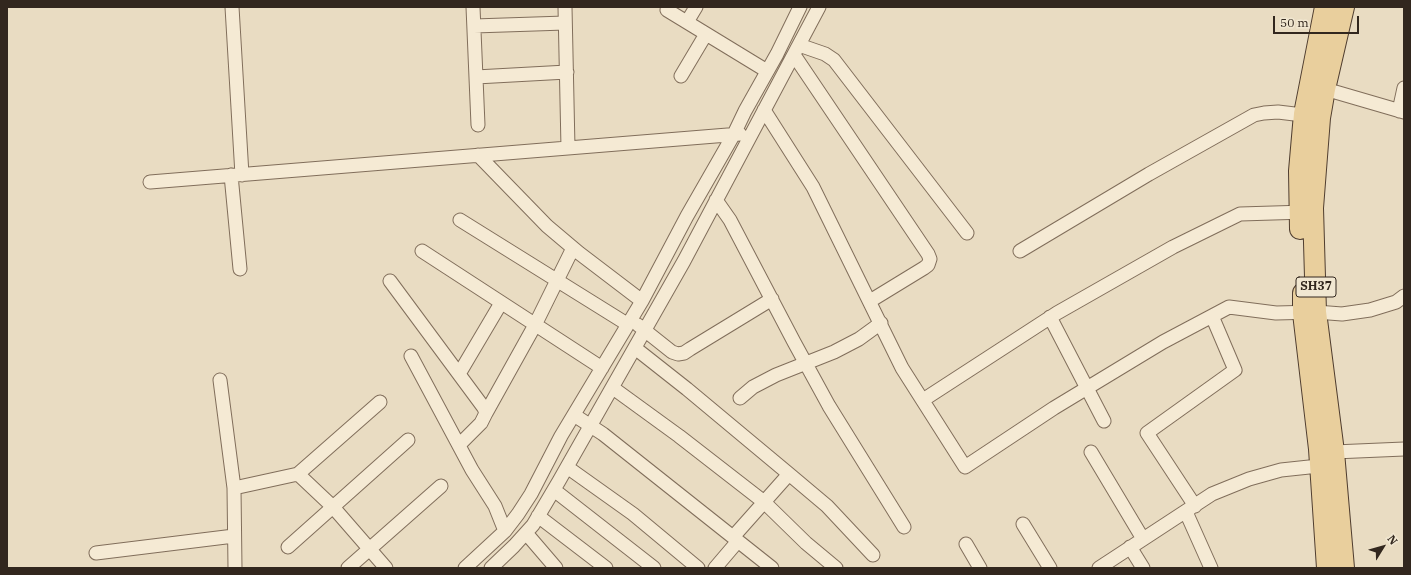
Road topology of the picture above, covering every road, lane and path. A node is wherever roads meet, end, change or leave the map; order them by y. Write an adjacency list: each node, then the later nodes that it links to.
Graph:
1 (232, 7): 29 (street)
2 (473, 7): 12 (street)
3 (565, 7): 11 (street)
4 (696, 7): 10 (street)
5 (800, 7): 15 (street)
6 (819, 7): 14 (street)
7 (1325, 7): 23 (main road, SH37)
8 (1344, 7): 19 (main road, SH37)
9 (667, 10): 10 (street)
10 (686, 22): 13 (street)
11 (565, 23): 12 (street); 16 (street)
12 (474, 26): 18 (street)
13 (706, 34): 15 (street); 17 (street)
14 (796, 50): 21 (street); 34 (street); 44 (street)
15 (767, 71): 25 (street)
16 (567, 72): 18 (street); 27 (street)
17 (681, 76)
18 (476, 77): 24 (street)
19 (1325, 88): 22 (street); 23 (main road, SH37)
20 (1404, 88): 22 (street)
21 (764, 110): 26 (street); 44 (street)
22 (1402, 112)
23 (1312, 116): 32 (main road, SH37); 37 (street)
24 (478, 125)
25 (734, 134): 26 (street); 27 (street); 43 (street)
26 (751, 134): 31 (street)
27 (568, 148): 28 (street)
28 (478, 155): 29 (street); 35 (street)
29 (236, 175): 30 (street); 38 (street)
30 (150, 182)
31 (716, 200): 42 (street); 52 (street)
32 (1306, 212): 46 (main road, SH37); 48 (street)
33 (460, 220): 39 (street)
34 (966, 233)
35 (573, 248): 39 (street); 43 (street)
36 (422, 251): 45 (street)
37 (1020, 251)
38 (240, 269)
39 (556, 280): 49 (street); 51 (street)
40 (390, 281): 57 (street)
41 (1404, 296): 46 (street)
42 (772, 299): 52 (street); 55 (street)
43 (642, 301): 49 (street)
44 (870, 301): 50 (street)
45 (501, 303): 51 (street); 57 (street)
46 (1309, 312): 47 (street); 72 (main road, SH37)
47 (1212, 316): 60 (street); 81 (street)
48 (1050, 317): 60 (street); 62 (street)
49 (629, 322): 52 (street); 56 (street)
50 (881, 324): 55 (street); 62 (street)
51 (535, 325): 56 (street); 64 (street)
52 (645, 331): 53 (street)
53 (635, 348): 59 (street); 75 (street)
54 (411, 356): 69 (street)
55 (806, 364): 61 (street); 84 (street)
56 (602, 368): 65 (street)
57 (459, 374): 64 (street)
58 (220, 380): 77 (street)
59 (613, 388): 67 (street); 79 (street)
60 (1087, 388): 62 (street); 66 (street)
61 (740, 398)
62 (923, 400)
63 (380, 402): 74 (street)
64 (486, 413): 69 (street)
65 (574, 415): 67 (street); 85 (street)
66 (1104, 420)
67 (591, 426): 73 (street); 88 (street)
68 (408, 440): 80 (street)
69 (459, 445): 85 (street)
70 (1404, 449): 72 (street)
71 (1091, 452): 89 (street)
72 (1330, 461): 81 (street); 113 (main road, SH37); 114 (main road, SH37)
73 (567, 467): 78 (street); 104 (street)
74 (298, 474): 77 (street); 80 (street)
75 (789, 474): 79 (street); 95 (street)
76 (441, 486): 93 (street)
77 (234, 488): 87 (street)
78 (554, 490): 82 (street); 103 (street)
79 (764, 502): 88 (street); 107 (street)
80 (333, 507): 91 (street); 93 (street)
81 (1190, 509): 89 (street); 112 (street)
82 (538, 516): 86 (street); 102 (street)
83 (1023, 524): 109 (street)
84 (904, 527)
85 (505, 531): 99 (street)
86 (526, 533): 100 (street); 101 (street)
87 (234, 536): 94 (street); 96 (street)
88 (735, 539): 105 (street); 106 (street)
89 (1143, 539): 92 (street)
90 (966, 544): 108 (street)
91 (288, 547)
92 (1130, 547): 110 (street); 111 (street)
93 (370, 549): 97 (street); 98 (street)
94 (96, 553)
95 (873, 555)
96 (235, 568)
97 (348, 568)
98 (386, 568)
99 (465, 568)
100 (491, 568)
101 (556, 568)
102 (606, 568)
103 (654, 568)
104 (698, 568)
105 (715, 568)
106 (772, 568)
107 (836, 568)
108 (980, 568)
109 (1050, 568)
110 (1099, 568)
111 (1143, 568)
112 (1211, 568)
113 (1327, 568)
114 (1344, 568)

